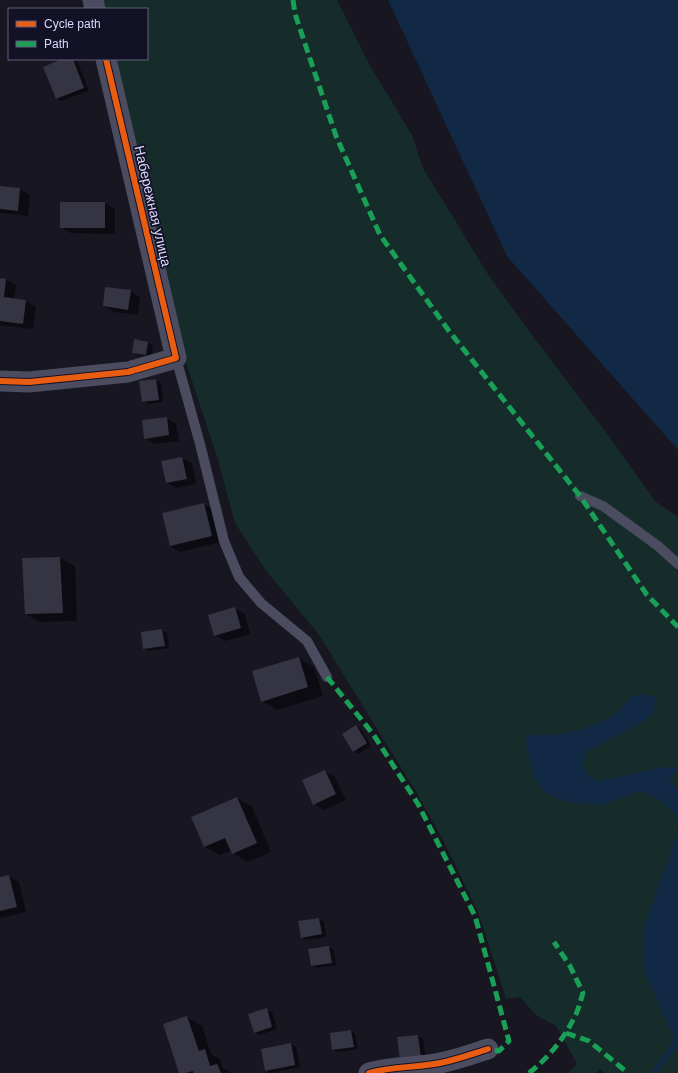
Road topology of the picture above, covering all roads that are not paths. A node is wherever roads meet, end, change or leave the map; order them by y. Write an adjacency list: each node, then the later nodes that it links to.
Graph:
1 (106, 60): 2 (street, Набережная улица)
2 (176, 358): 3 (street); 6 (lane, Набережная улица)
3 (0, 381)
4 (580, 496): 5 (lane)
5 (678, 564)
6 (327, 677)
7 (488, 1048): 8 (street)
8 (369, 1073)

